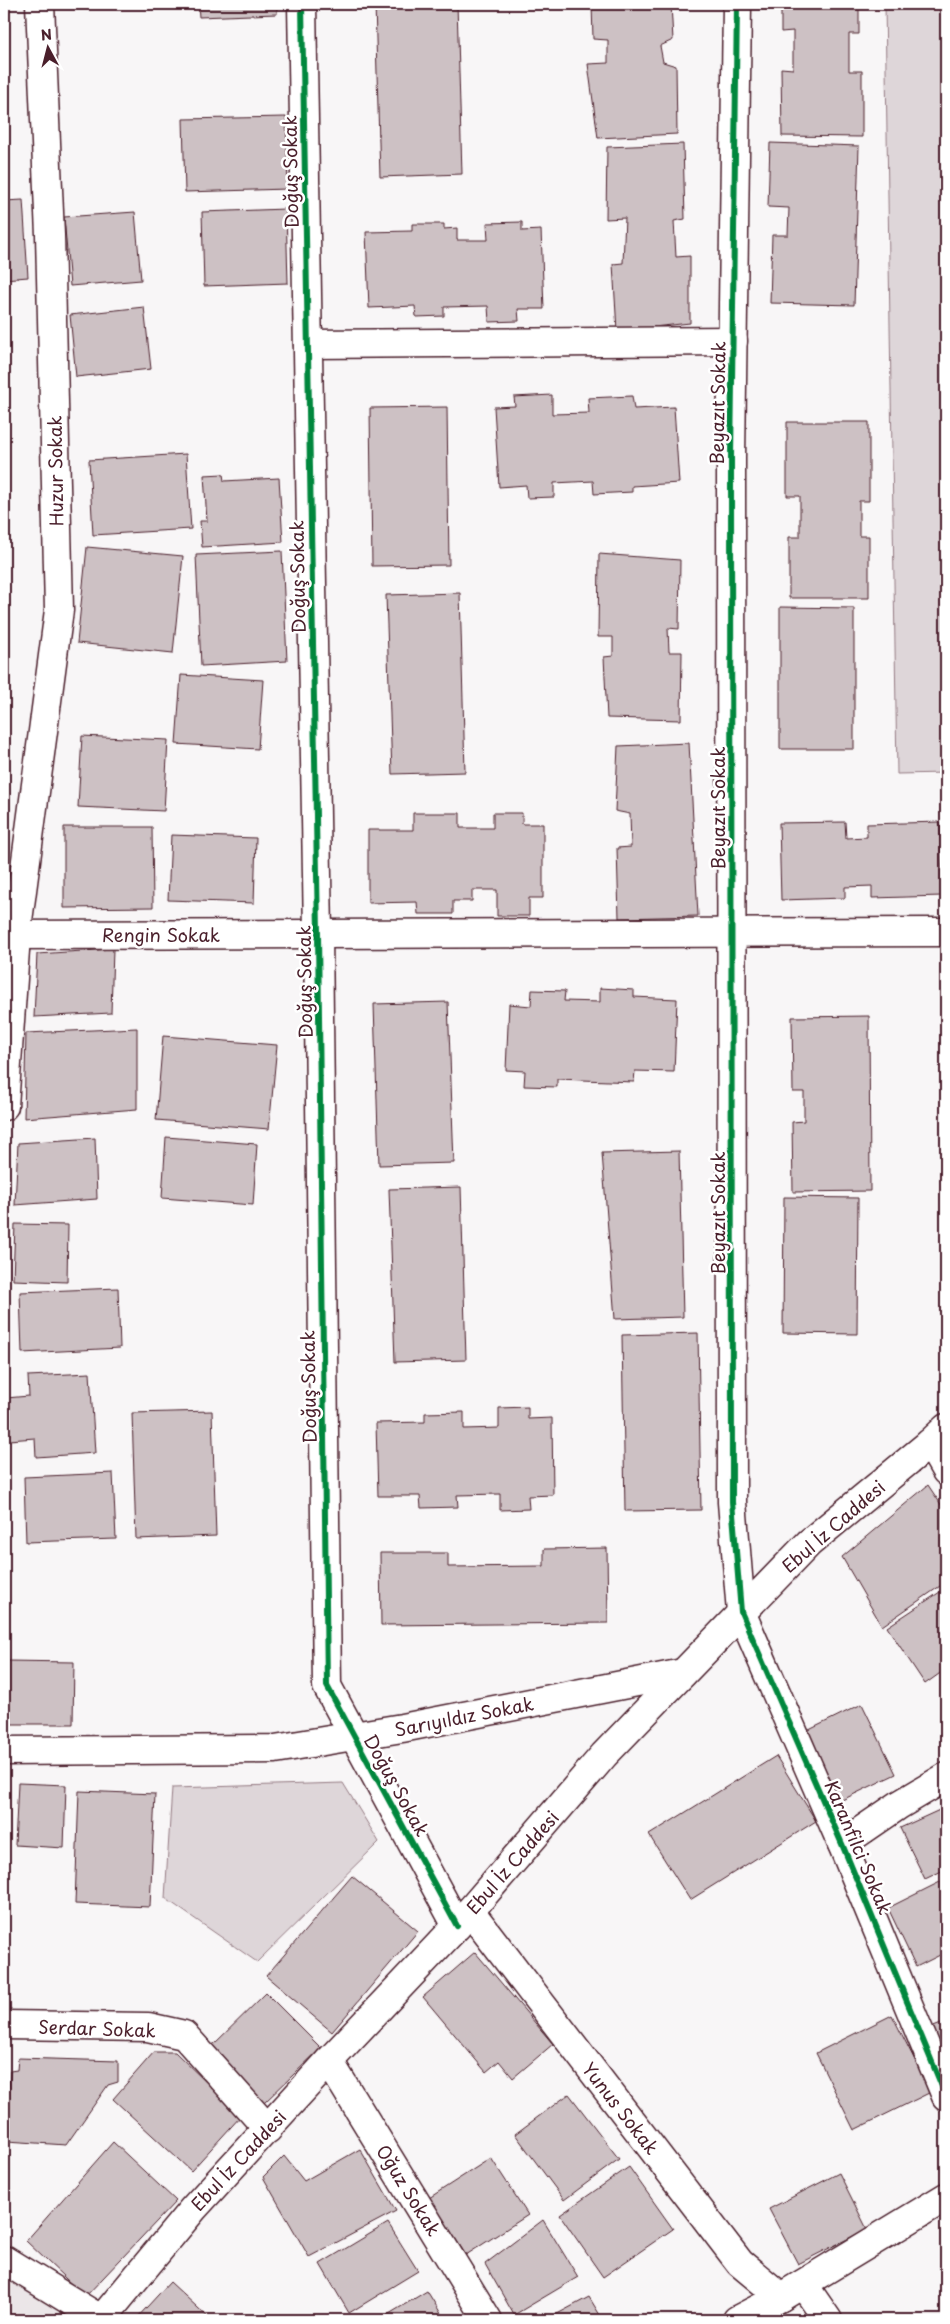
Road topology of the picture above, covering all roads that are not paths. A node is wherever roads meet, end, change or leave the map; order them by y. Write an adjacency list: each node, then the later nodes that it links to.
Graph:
1 (40, 4): 9 (street, Huzur Sokak)
2 (302, 4): 5 (street, Doğuş Sokak)
3 (737, 4): 4 (street, Beyazıt Sokak)
4 (733, 341): 5 (street); 8 (street, Beyazıt Sokak)
5 (308, 344): 7 (street, Doğuş Sokak)
6 (946, 932): 8 (street, Rengin Sokak)
7 (318, 933): 8 (street, Rengin Sokak); 9 (street, Rengin Sokak); 15 (street, Doğuş Sokak)
8 (732, 933): 13 (street, Beyazıt Sokak)
9 (10, 935): 10 (street, Huzur Sokak)
10 (4, 1106)
11 (938, 1435): 12 (street); 13 (street, Ebul İz Caddesi)
12 (946, 1471)
13 (741, 1612): 14 (street, Ebul İz Caddesi); 18 (street, Karanfilci Sokak)
14 (683, 1673): 15 (street, Sarıyıldız Sokak); 19 (street, Ebul İz Caddesi)
15 (353, 1736): 16 (street, Sarıyıldız Sokak); 19 (street, Doğuş Sokak)
16 (4, 1751)
17 (946, 1777): 18 (street)
18 (842, 1844): 22 (street, Karanfilci Sokak)
19 (463, 1919): 21 (street, Ebul İz Caddesi); 26 (street, Yunus Sokak)
20 (4, 2025): 23 (street, Serdar Sokak)
21 (329, 2061): 23 (street, Ebul İz Caddesi); 28 (street, Oğuz Sokak)
22 (946, 2096)
23 (268, 2129): 27 (street, Ebul İz Caddesi)
24 (946, 2198): 26 (street)
25 (4, 2260): 27 (street)
26 (792, 2290): 29 (street); 30 (street, Yunus Sokak)
27 (102, 2320)
28 (488, 2320)
29 (737, 2320)
30 (828, 2320)

